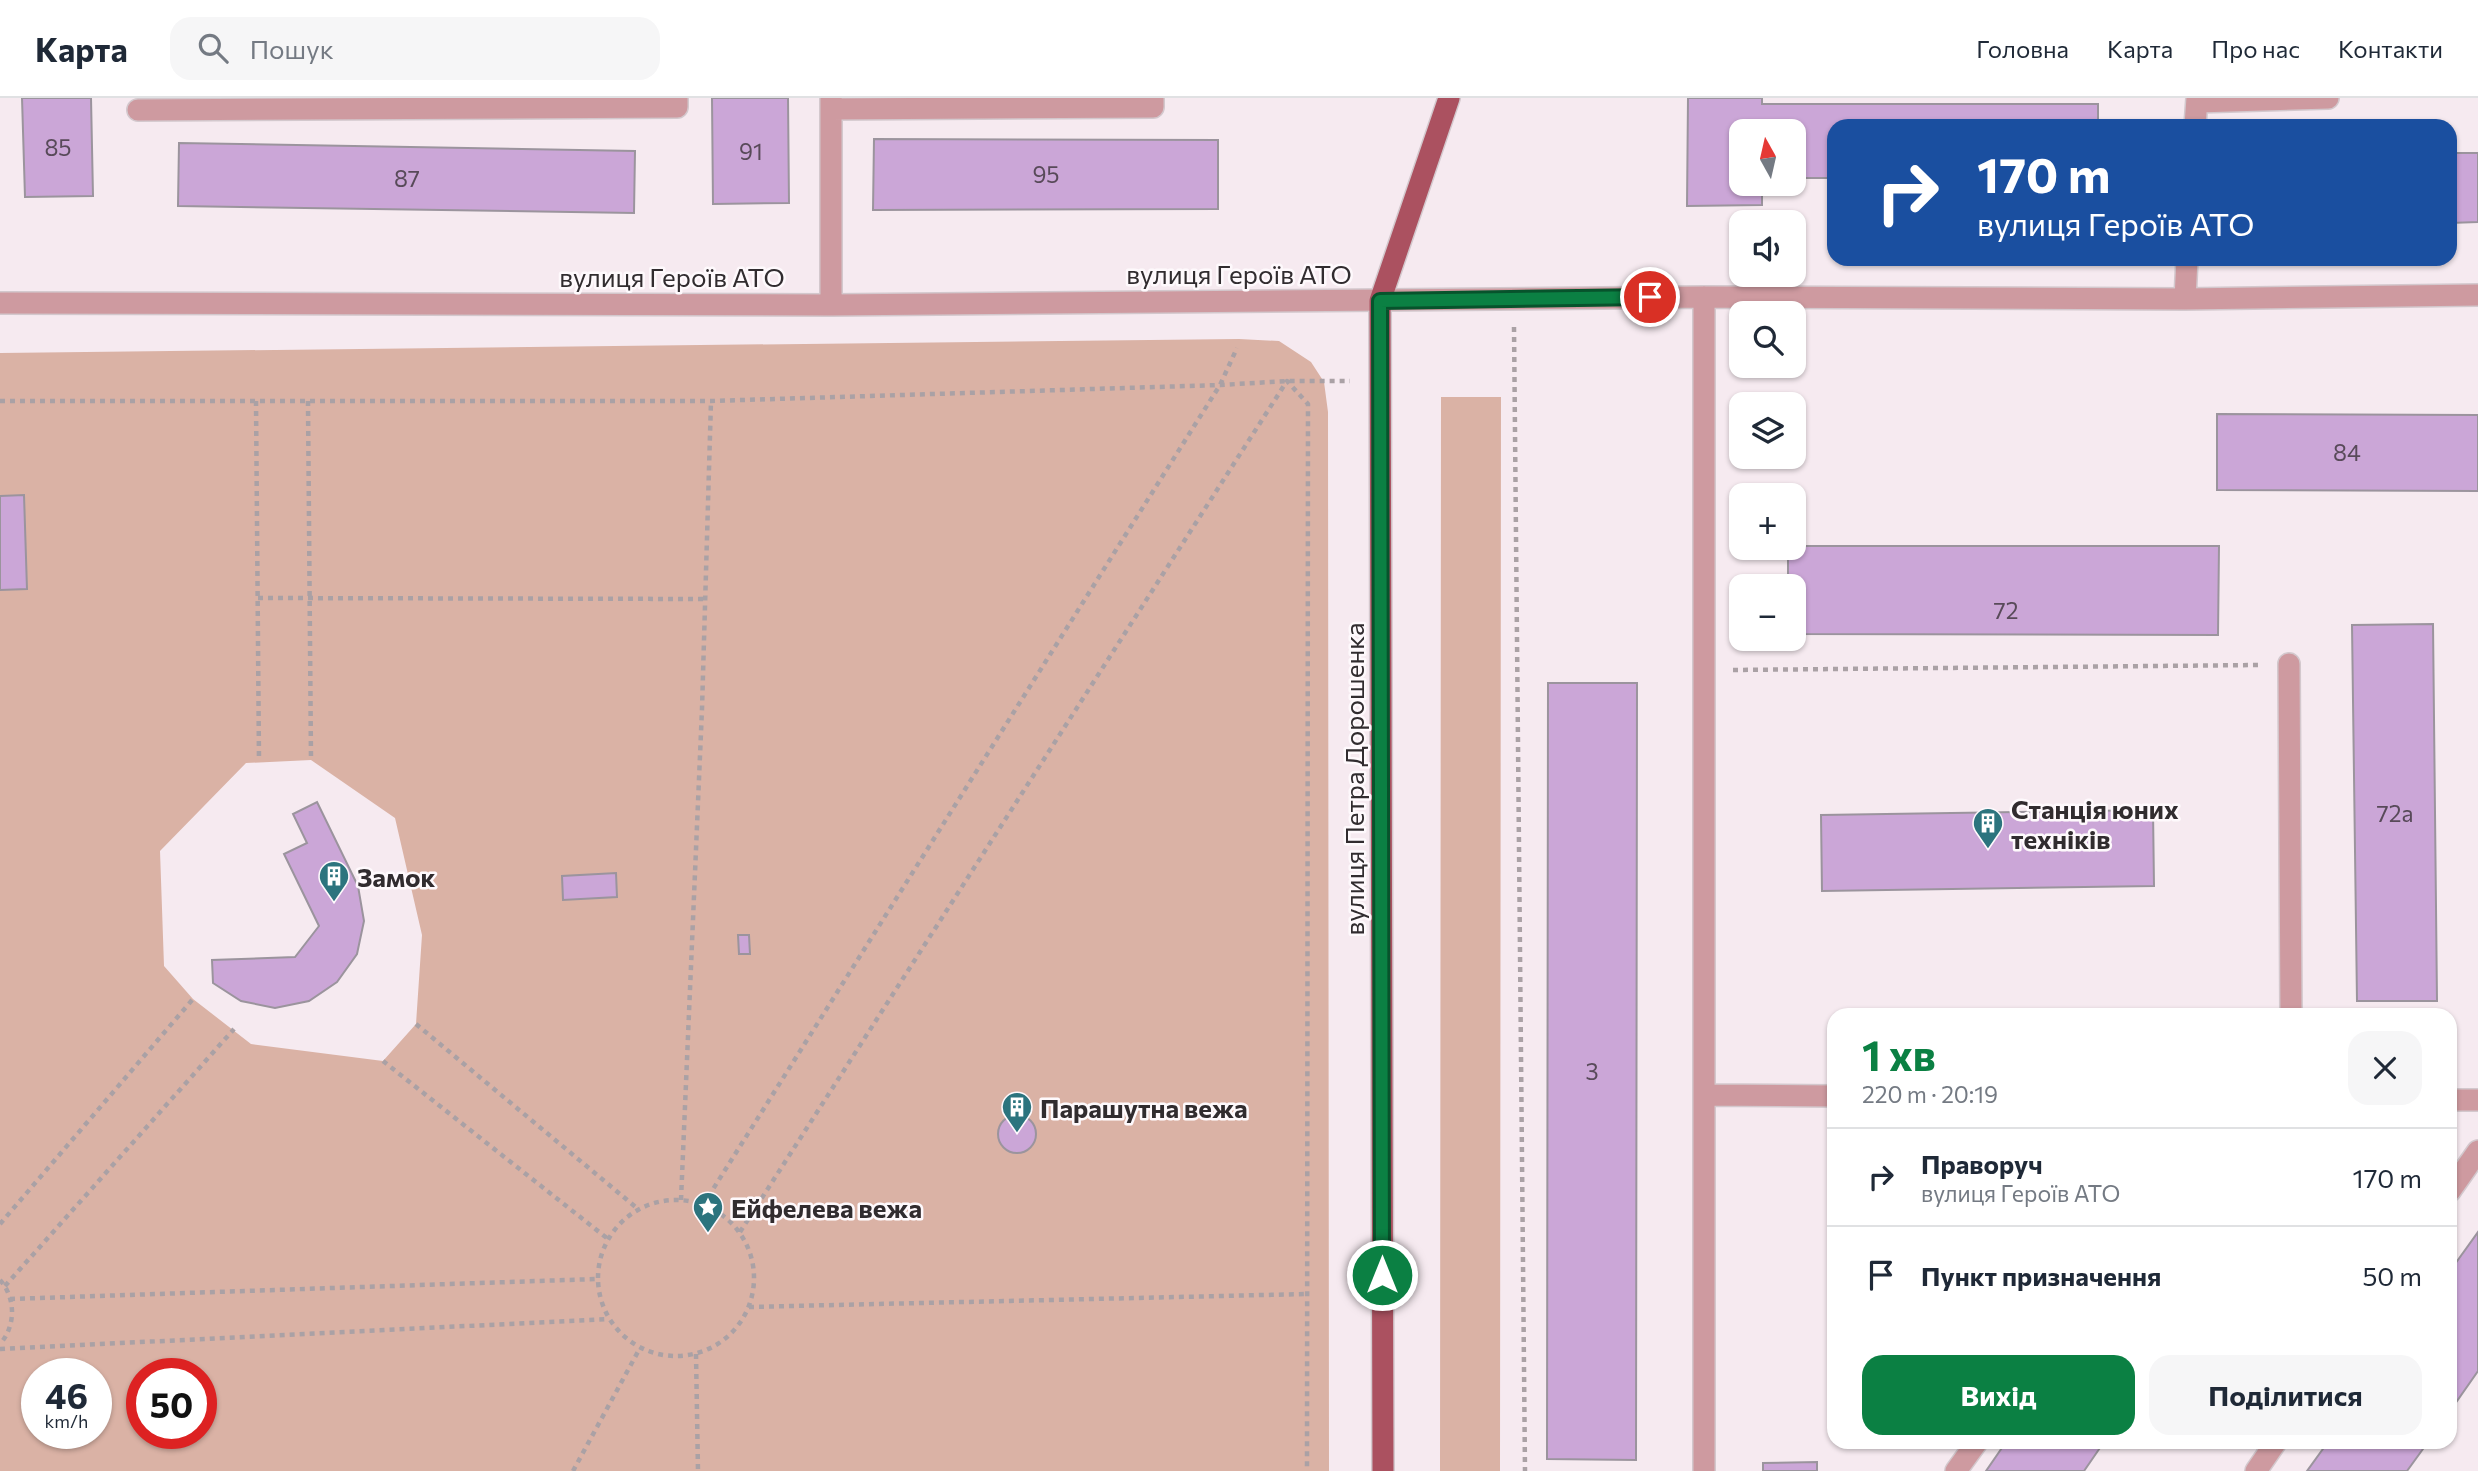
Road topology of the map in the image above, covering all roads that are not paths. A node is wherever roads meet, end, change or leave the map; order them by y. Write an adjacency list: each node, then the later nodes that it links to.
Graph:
1 (677, 98): 7 (street)
2 (1153, 98): 6 (street)
3 (1449, 98): 13 (main road, вулиця Петра Дорошенка)
4 (2328, 98): 5 (street)
5 (2197, 100): 8 (street)
6 (831, 104): 15 (street)
7 (138, 110)
8 (2196, 119)
9 (2187, 266): 12 (street)
10 (2478, 295): 12 (street, вулиця Героїв АТО)
11 (1704, 297): 12 (street, вулиця Героїв АТО); 13 (street, вулиця Героїв АТО); 18 (street)
12 (2185, 299)
13 (1380, 301): 15 (street, вулиця Героїв АТО); 26 (main road, вулиця Петра Дорошенка)
14 (0, 303): 15 (street, вулиця Героїв АТО)
15 (831, 304)
16 (2289, 664): 17 (street)
17 (2291, 1008)
18 (1704, 1095): 19 (street); 27 (street)
19 (1827, 1096)
20 (2457, 1100): 21 (street)
21 (2478, 1100)
22 (2478, 1151): 23 (street)
23 (2457, 1181)
24 (1971, 1449): 28 (street)
25 (2271, 1449): 29 (street)
26 (1383, 1471)
27 (1704, 1471)
28 (1956, 1471)
29 (2256, 1471)

